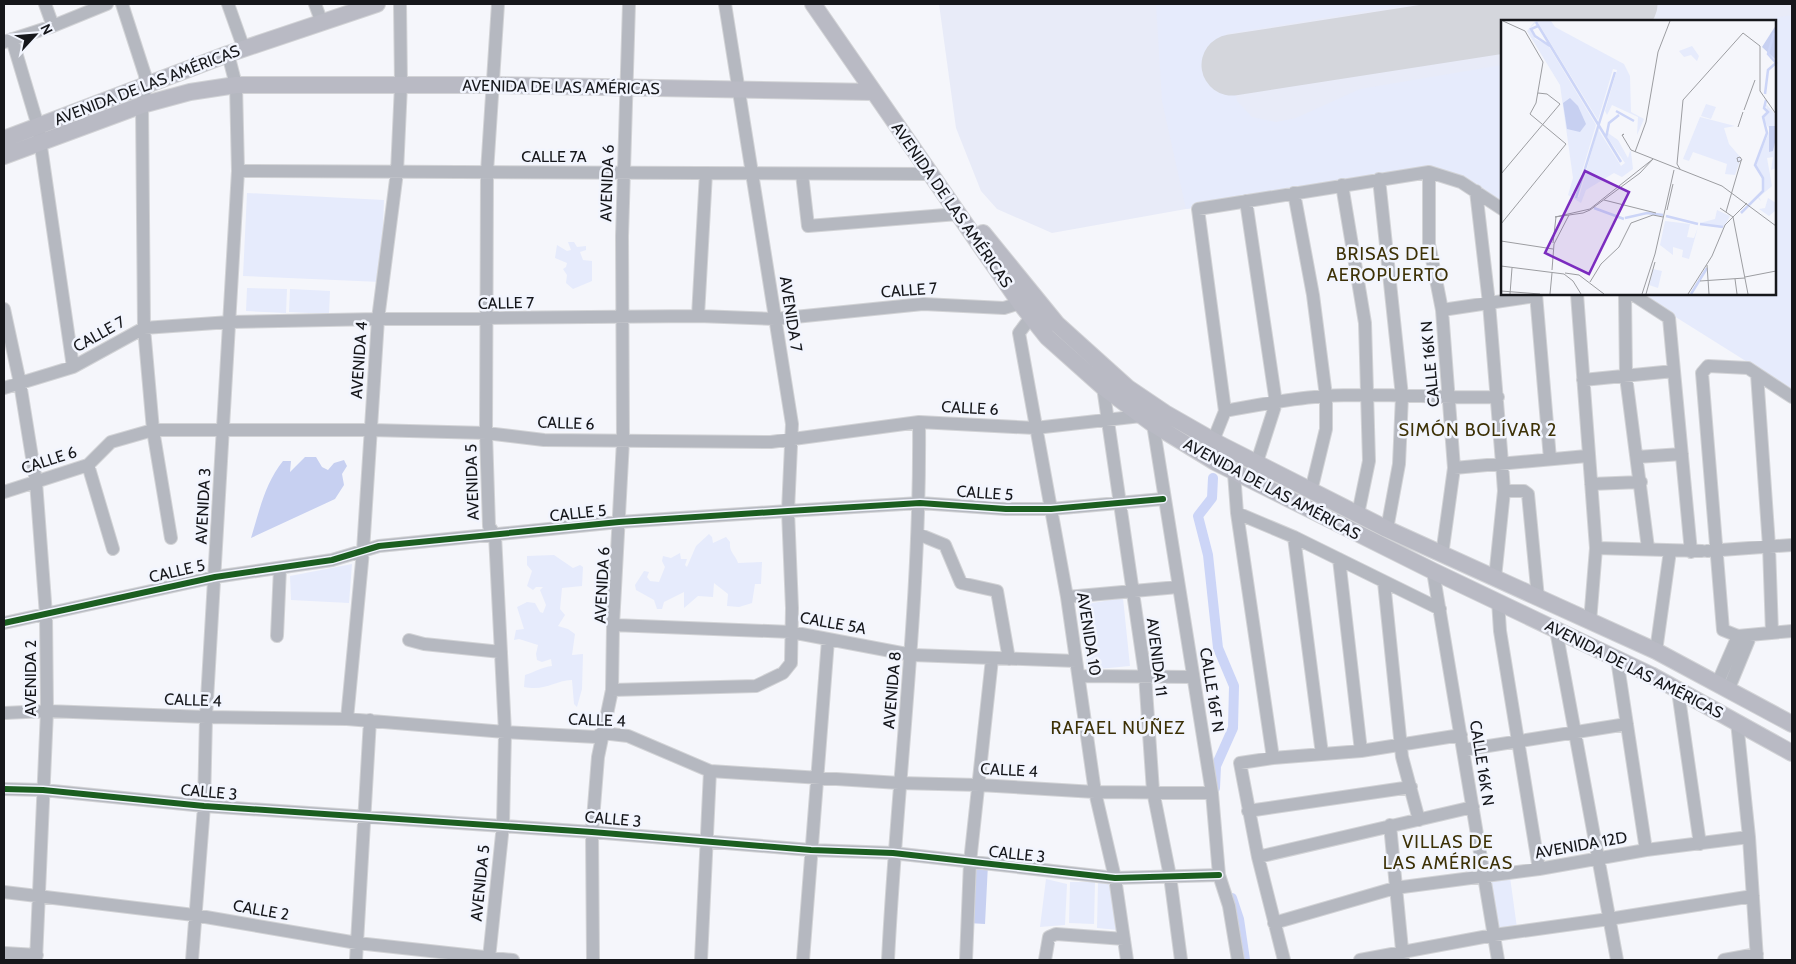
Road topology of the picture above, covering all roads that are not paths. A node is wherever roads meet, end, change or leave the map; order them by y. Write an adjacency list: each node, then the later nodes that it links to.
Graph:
1 (45, 4): 14 (street)
2 (106, 4): 14 (street)
3 (122, 4): 21 (street)
4 (228, 4): 16 (street)
5 (315, 4): 13 (street)
6 (377, 4): 13 (main road, AVENIDA DE LAS AMÉRICAS)
7 (400, 4): 19 (street, AVENIDA 4)
8 (498, 4): 20 (street, AVENIDA 5)
9 (629, 4): 22 (street, AVENIDA 6)
10 (725, 4): 23 (street, AVENIDA 7)
11 (813, 4): 24 (main road)
12 (820, 4): 88 (main road, AVENIDA DE LAS AMÉRICAS)
13 (322, 23): 16 (main road, AVENIDA DE LAS AMÉRICAS)
14 (53, 26): 15 (street)
15 (8, 40): 26 (street)
16 (244, 49): 17 (main road, AVENIDA DE LAS AMÉRICAS)
17 (228, 54): 18 (street, AVENIDA 3); 21 (main road, AVENIDA DE LAS AMÉRICAS)
18 (236, 85): 19 (main road, AVENIDA DE LAS AMÉRICAS); 25 (main road, AVENIDA DE LAS AMÉRICAS); 30 (street, AVENIDA 3)
19 (401, 85): 20 (main road, AVENIDA DE LAS AMÉRICAS); 31 (street, AVENIDA 4)
20 (494, 85): 22 (main road, AVENIDA DE LAS AMÉRICAS); 32 (street, AVENIDA 5)
21 (146, 86): 25 (street); 26 (main road, AVENIDA DE LAS AMÉRICAS)
22 (628, 88): 23 (main road, AVENIDA DE LAS AMÉRICAS); 34 (street, AVENIDA 6)
23 (739, 90): 24 (main road, AVENIDA DE LAS AMÉRICAS); 36 (street, AVENIDA 7)
24 (874, 92): 38 (main road, AVENIDA DE LAS AMÉRICAS)
25 (142, 106): 28 (main road, AVENIDA DE LAS AMÉRICAS); 61 (street)
26 (38, 126): 27 (main road, AVENIDA DE LAS AMÉRICAS); 28 (street)
27 (4, 138)
28 (40, 143): 29 (main road, AVENIDA DE LAS AMÉRICAS); 62 (street)
29 (4, 156)
30 (238, 171): 31 (street, CALLE 7A); 60 (street, AVENIDA 3)
31 (397, 172): 32 (street, CALLE 7A); 57 (street, AVENIDA 4)
32 (487, 172): 34 (street, CALLE 7A); 59 (street, AVENIDA 5)
33 (1429, 172): 39 (street); 41 (street); 53 (street, CALLE 16K N)
34 (623, 173): 35 (street, CALLE 7A); 54 (street, AVENIDA 6)
35 (706, 173): 36 (street, CALLE 7A); 55 (street)
36 (752, 173): 37 (street, CALLE 7A); 58 (street, AVENIDA 7)
37 (802, 174): 38 (street, CALLE 7A); 45 (street)
38 (930, 174): 45 (main road, AVENIDA DE LAS AMÉRICAS)
39 (1379, 179): 40 (street); 72 (street)
40 (1342, 185): 42 (street); 70 (street)
41 (1476, 191): 44 (street); 51 (street)
42 (1294, 193): 43 (street); 71 (street)
43 (1246, 201): 76 (street); 77 (street)
44 (1501, 208)
45 (958, 214): 50 (main road, AVENIDA DE LAS AMÉRICAS)
46 (1536, 295): 51 (street); 93 (street)
47 (1577, 295): 66 (street)
48 (1625, 295): 65 (street)
49 (1634, 295): 63 (street)
50 (1020, 303): 56 (main road, AVENIDA DE LAS AMÉRICAS); 58 (street, CALLE 7)
51 (1489, 303): 53 (street); 74 (street)
52 (4, 309): 67 (street, AVENIDA 2)
53 (1442, 310): 75 (street, CALLE 16K N)
54 (621, 316): 55 (street, CALLE 7); 59 (street, CALLE 7); 87 (street, AVENIDA 6)
55 (698, 316): 58 (street, CALLE 7)
56 (1032, 317): 68 (main road, AVENIDA DE LAS AMÉRICAS); 81 (street, AVENIDA 10)
57 (378, 319): 59 (street, CALLE 7); 60 (street, CALLE 7); 84 (street, AVENIDA 4)
58 (775, 319): 86 (street, AVENIDA 7)
59 (486, 320): 85 (street, AVENIDA 5)
60 (230, 322): 61 (street, CALLE 7); 83 (street, AVENIDA 3)
61 (144, 328): 62 (street, CALLE 7); 82 (street)
62 (73, 367): 67 (street, CALLE 7)
63 (1674, 371): 65 (street); 89 (street)
64 (1757, 374): 73 (street); 119 (street); 125 (street)
65 (1626, 377): 66 (street); 91 (street)
66 (1583, 380): 90 (street)
67 (20, 383): 69 (street, CALLE 7); 99 (street, AVENIDA 2)
68 (1103, 387): 78 (main road, AVENIDA DE LAS AMÉRICAS); 79 (street, AVENIDA 11)
69 (4, 388)
70 (1368, 394): 71 (street); 72 (street); 111 (street)
71 (1326, 396): 76 (street); 102 (street)
72 (1402, 396): 75 (street); 113 (street)
73 (1792, 396)
74 (1498, 397): 75 (street); 95 (street)
75 (1449, 398): 97 (street, CALLE 16K N)
76 (1276, 403): 77 (street); 92 (street)
77 (1225, 410): 88 (street)
78 (1147, 420): 79 (street, CALLE 6); 94 (main road, AVENIDA DE LAS AMÉRICAS); 105 (street, CALLE 16F N)
79 (1107, 421): 81 (street, CALLE 6); 107 (street, AVENIDA 11)
80 (919, 422): 81 (street, CALLE 6); 86 (street, CALLE 6); 106 (street, AVENIDA 8)
81 (1035, 428): 108 (street, AVENIDA 10)
82 (153, 430): 83 (street, CALLE 6); 96 (street, CALLE 6); 117 (street)
83 (223, 430): 84 (street, CALLE 6); 130 (street, AVENIDA 3)
84 (371, 430): 85 (street, CALLE 6); 123 (street, AVENIDA 4)
85 (486, 433): 87 (street, CALLE 6); 115 (street, AVENIDA 5)
86 (792, 439): 87 (street, CALLE 6); 109 (street, AVENIDA 7)
87 (623, 441): 112 (street, AVENIDA 6)
88 (1217, 443): 92 (main road, AVENIDA DE LAS AMÉRICAS); 94 (main road)
89 (1682, 454): 91 (street); 125 (street)
90 (1588, 456): 93 (street); 101 (street)
91 (1638, 457): 100 (street)
92 (1250, 459): 98 (main road); 102 (main road, AVENIDA DE LAS AMÉRICAS)
93 (1550, 459): 95 (street)
94 (1215, 462): 98 (main road, AVENIDA DE LAS AMÉRICAS)
95 (1502, 463): 97 (street); 103 (street)
96 (88, 465): 99 (street, CALLE 6); 122 (street)
97 (1454, 468): 126 (street, CALLE 16K N)
98 (1234, 473): 110 (street); 129 (main road, AVENIDA DE LAS AMÉRICAS)
99 (36, 482): 104 (street, CALLE 6); 139 (street, AVENIDA 2)
100 (1641, 482): 101 (street); 121 (street)
101 (1591, 484): 120 (street)
102 (1311, 491): 111 (main road, AVENIDA DE LAS AMÉRICAS)
103 (1504, 491): 131 (street); 136 (street)
104 (4, 492)
105 (1163, 499): 107 (street, CALLE 5); 133 (street, CALLE 16F N)
106 (920, 503): 108 (street, CALLE 5); 109 (street, CALLE 5); 114 (street, AVENIDA 8)
107 (1119, 503): 108 (street, CALLE 5); 134 (street, AVENIDA 11)
108 (1051, 509): 135 (street, AVENIDA 10)
109 (788, 511): 112 (street, CALLE 5); 145 (street, AVENIDA 7)
110 (1237, 513): 116 (street); 184 (street)
111 (1358, 514): 113 (main road, AVENIDA DE LAS AMÉRICAS)
112 (619, 522): 115 (street, CALLE 5); 142 (street, AVENIDA 6)
113 (1387, 528): 126 (main road, AVENIDA DE LAS AMÉRICAS)
114 (918, 534): 154 (street, AVENIDA 8); 157 (street)
115 (494, 536): 123 (street, CALLE 5); 153 (street, AVENIDA 5)
116 (1294, 537): 127 (street); 183 (street)
117 (171, 538)
118 (1792, 545): 119 (street)
119 (1770, 546): 125 (street); 146 (street)
120 (1596, 548): 121 (street); 140 (street)
121 (1648, 548): 124 (street)
122 (113, 549)
123 (364, 551): 128 (street, CALLE 5); 169 (street, AVENIDA 4)
124 (1670, 551): 125 (street); 152 (street)
125 (1704, 551): 149 (street)
126 (1442, 554): 131 (main road, AVENIDA DE LAS AMÉRICAS)
127 (1339, 559): 132 (street); 181 (street)
128 (280, 568): 130 (street, CALLE 5); 148 (street)
129 (1434, 571): 137 (main road, AVENIDA DE LAS AMÉRICAS); 138 (street, CALLE 16K N)
130 (215, 577): 139 (street, CALLE 5); 168 (street, AVENIDA 3)
131 (1495, 578): 136 (main road, AVENIDA DE LAS AMÉRICAS)
132 (1384, 582): 138 (street); 179 (street)
133 (1178, 587): 134 (street); 162 (street, CALLE 16F N)
134 (1131, 591): 135 (street); 159 (street, AVENIDA 11)
135 (1067, 597): 158 (street, AVENIDA 10)
136 (1538, 598): 140 (main road, AVENIDA DE LAS AMÉRICAS)
137 (1498, 601): 143 (main road, AVENIDA DE LAS AMÉRICAS); 178 (street)
138 (1440, 610): 177 (street, CALLE 16K N)
139 (46, 615): 141 (street, CALLE 5); 166 (street, AVENIDA 2)
140 (1590, 622): 147 (main road, AVENIDA DE LAS AMÉRICAS)
141 (4, 623)
142 (613, 625): 145 (street, CALLE 5A); 164 (street, AVENIDA 6)
143 (1556, 630): 155 (main road, AVENIDA DE LAS AMÉRICAS); 175 (street)
144 (1792, 631): 146 (street)
145 (792, 632): 151 (street, CALLE 5A); 164 (street, AVENIDA 7)
146 (1772, 633): 149 (street)
147 (1619, 634): 152 (main road, AVENIDA DE LAS AMÉRICAS); 155 (main road)
148 (277, 636)
149 (1744, 637): 163 (street)
150 (409, 640): 153 (street)
151 (828, 640): 154 (street, CALLE 5A); 186 (street)
152 (1656, 650): 160 (main road); 163 (main road, AVENIDA DE LAS AMÉRICAS)
153 (501, 652): 174 (street, AVENIDA 5)
154 (912, 655): 156 (street, CALLE 5A); 187 (street, AVENIDA 8)
155 (1617, 658): 160 (main road, AVENIDA DE LAS AMÉRICAS); 172 (street)
156 (992, 659): 157 (street, CALLE 5A); 188 (street)
157 (1009, 659): 158 (street, CALLE 5A)
158 (1076, 661): 161 (street, AVENIDA 10)
159 (1145, 675): 161 (street); 162 (street); 192 (street, AVENIDA 11)
160 (1651, 675): 165 (main road, AVENIDA DE LAS AMÉRICAS)
161 (1079, 676): 193 (street, AVENIDA 10)
162 (1193, 677): 194 (street, CALLE 16F N)
163 (1723, 685): 173 (main road, AVENIDA DE LAS AMÉRICAS)
164 (612, 690): 176 (street, AVENIDA 6)
165 (1678, 691): 171 (main road, AVENIDA DE LAS AMÉRICAS); 205 (street)
166 (47, 711): 167 (street, CALLE 4); 168 (street, CALLE 4); 191 (street, AVENIDA 2)
167 (4, 713)
168 (206, 717): 169 (street, CALLE 4); 195 (street, AVENIDA 3)
169 (347, 719): 170 (street, CALLE 4)
170 (370, 720): 174 (street, CALLE 4); 198 (street)
171 (1737, 722): 182 (main road, AVENIDA DE LAS AMÉRICAS); 203 (street)
172 (1627, 724): 175 (street); 207 (street)
173 (1792, 724)
174 (505, 732): 176 (street, CALLE 4); 200 (street, AVENIDA 5)
175 (1575, 732): 178 (street); 210 (street)
176 (602, 733): 185 (street, CALLE 4); 202 (street, AVENIDA 6)
177 (1461, 735): 179 (street); 180 (street, CALLE 16K N)
178 (1519, 739): 180 (street); 212 (street)
179 (1402, 745): 181 (street); 189 (street)
180 (1463, 750): 196 (street, CALLE 16K N)
181 (1360, 751): 183 (street)
182 (1792, 753)
183 (1322, 754): 184 (street)
184 (1273, 758): 197 (street)
185 (710, 771): 186 (street, CALLE 4); 204 (street)
186 (819, 776): 187 (street, CALLE 4); 206 (street)
187 (899, 783): 188 (street, CALLE 4); 208 (street, AVENIDA 8)
188 (979, 785): 193 (street, CALLE 4); 211 (street)
189 (1411, 787): 197 (street); 199 (street)
190 (4, 789): 191 (street, CALLE 3)
191 (43, 790): 195 (street, CALLE 3); 220 (street, AVENIDA 2)
192 (1153, 791): 193 (street, CALLE 4); 194 (street, CALLE 4); 214 (street, AVENIDA 11)
193 (1096, 792): 216 (street, AVENIDA 10)
194 (1212, 793): 213 (street, CALLE 16F N)
195 (204, 806): 198 (street, CALLE 3); 221 (street, AVENIDA 3)
196 (1473, 807): 199 (street); 215 (street, CALLE 16K N)
197 (1248, 812): 209 (street)
198 (366, 817): 200 (street, CALLE 3); 226 (street)
199 (1419, 820): 201 (street)
200 (503, 825): 202 (street, CALLE 3); 231 (street, AVENIDA 5)
201 (1390, 825): 209 (street); 217 (street)
202 (592, 832): 204 (street, CALLE 3); 235 (street, AVENIDA 6)
203 (1749, 837): 205 (street, AVENIDA 12D); 219 (street)
204 (706, 841): 206 (street, CALLE 3); 236 (street)
205 (1700, 844): 207 (street, AVENIDA 12D)
206 (811, 850): 208 (street, CALLE 3); 237 (street)
207 (1646, 850): 210 (street, AVENIDA 12D)
208 (893, 853): 211 (street, CALLE 3); 238 (street, AVENIDA 8)
209 (1258, 857): 223 (street)
210 (1596, 858): 212 (street, AVENIDA 12D); 222 (street)
211 (970, 862): 216 (street, CALLE 3); 239 (street)
212 (1539, 869): 215 (street, AVENIDA 12D)
213 (1220, 875): 214 (street, CALLE 3); 243 (street, CALLE 16F N)
214 (1170, 876): 216 (street, CALLE 3); 242 (street, AVENIDA 11)
215 (1484, 877): 217 (street, AVENIDA 12D); 224 (street, CALLE 16K N)
216 (1115, 878): 225 (street, AVENIDA 10)
217 (1395, 888): 223 (street, AVENIDA 12D); 228 (street)
218 (4, 892): 220 (street, CALLE 2)
219 (1753, 896): 222 (street); 229 (street)
220 (40, 897): 221 (street, CALLE 2); 230 (street, AVENIDA 2)
221 (194, 915): 226 (street, CALLE 2); 232 (street, AVENIDA 3)
222 (1610, 919): 224 (street); 247 (street)
223 (1274, 923): 244 (street)
224 (1494, 935): 228 (street); 246 (street, CALLE 16K N)
225 (1124, 939): 240 (street); 241 (street, AVENIDA 10)
226 (357, 943): 231 (street, CALLE 2); 233 (street)
227 (4, 953): 230 (street)
228 (1402, 957): 245 (street)
229 (1757, 957): 248 (street)
230 (36, 958)
231 (482, 958): 234 (street, CALLE 2)
232 (192, 960)
233 (356, 960)
234 (513, 960)
235 (593, 960)
236 (701, 960)
237 (803, 960)
238 (888, 960)
239 (966, 960)
240 (1045, 960)
241 (1126, 960)
242 (1181, 960)
243 (1238, 960)
244 (1284, 960)
245 (1360, 960)
246 (1498, 960)
247 (1617, 960)
248 (1724, 960)

